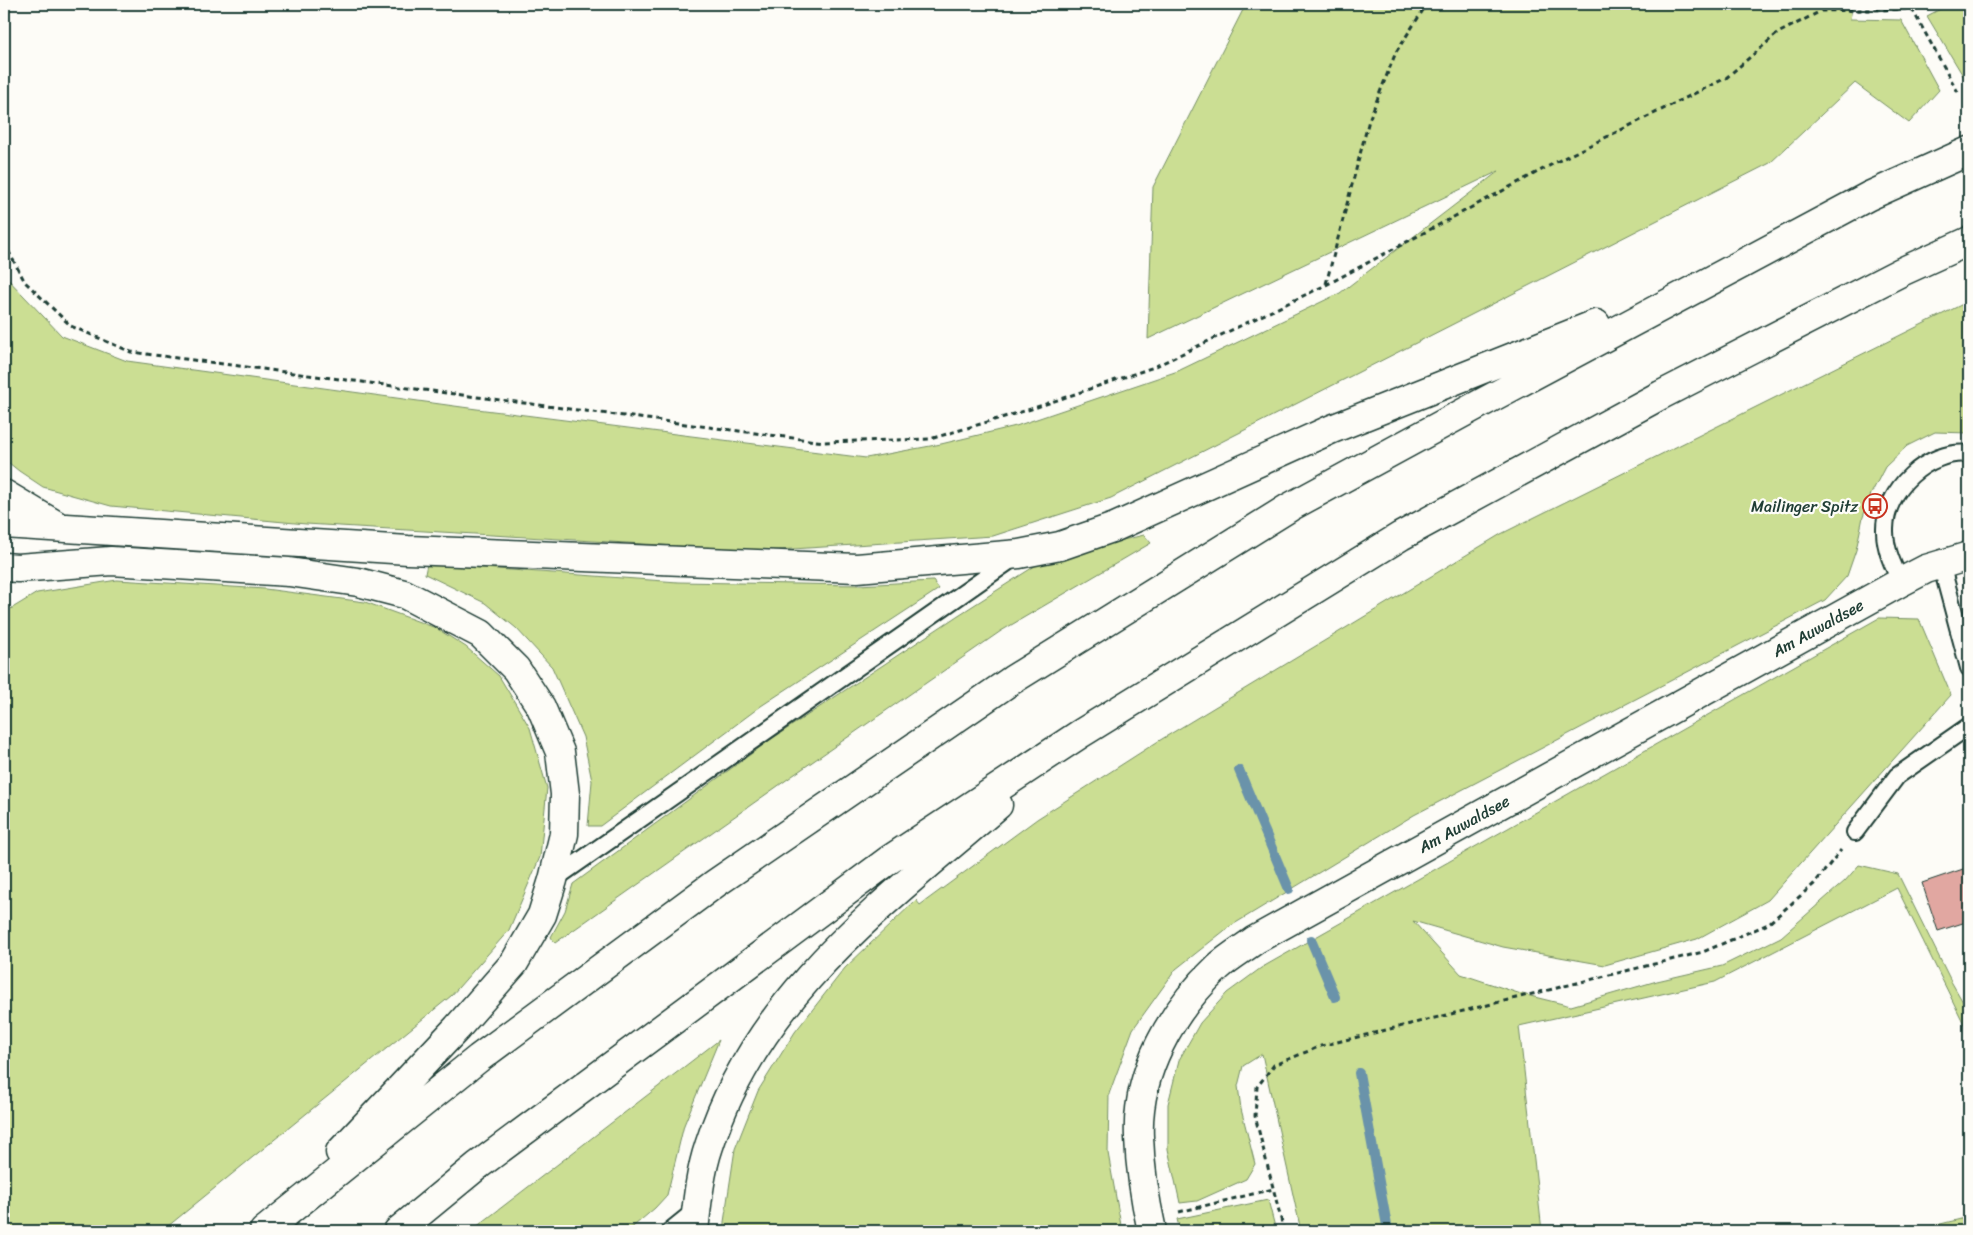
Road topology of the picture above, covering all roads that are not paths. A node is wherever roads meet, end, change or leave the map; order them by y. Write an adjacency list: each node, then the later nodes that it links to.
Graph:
1 (1969, 151): 3 (main road)
2 (1969, 241): 15 (main road)
3 (1716, 277): 8 (main road); 20 (main road)
4 (1969, 454): 12 (lane)
5 (4, 494): 7 (main road)
6 (4, 524): 7 (main road)
7 (58, 526): 8 (main road)
8 (1019, 554): 17 (lane)
9 (1969, 556): 10 (main road, Am Auwaldsee)
10 (1941, 564): 12 (main road, Am Auwaldsee); 13 (lane)
11 (8, 571): 17 (main road)
12 (1902, 582): 19 (main road, Am Auwaldsee)
13 (1969, 668)
14 (1969, 726): 16 (lane)
15 (1080, 734): 18 (main road); 21 (main road)
16 (1854, 832)
17 (553, 880): 20 (main road)
18 (695, 1220): 22 (lane)
19 (1151, 1225)
20 (267, 1228)
21 (398, 1231)
22 (670, 1231)

